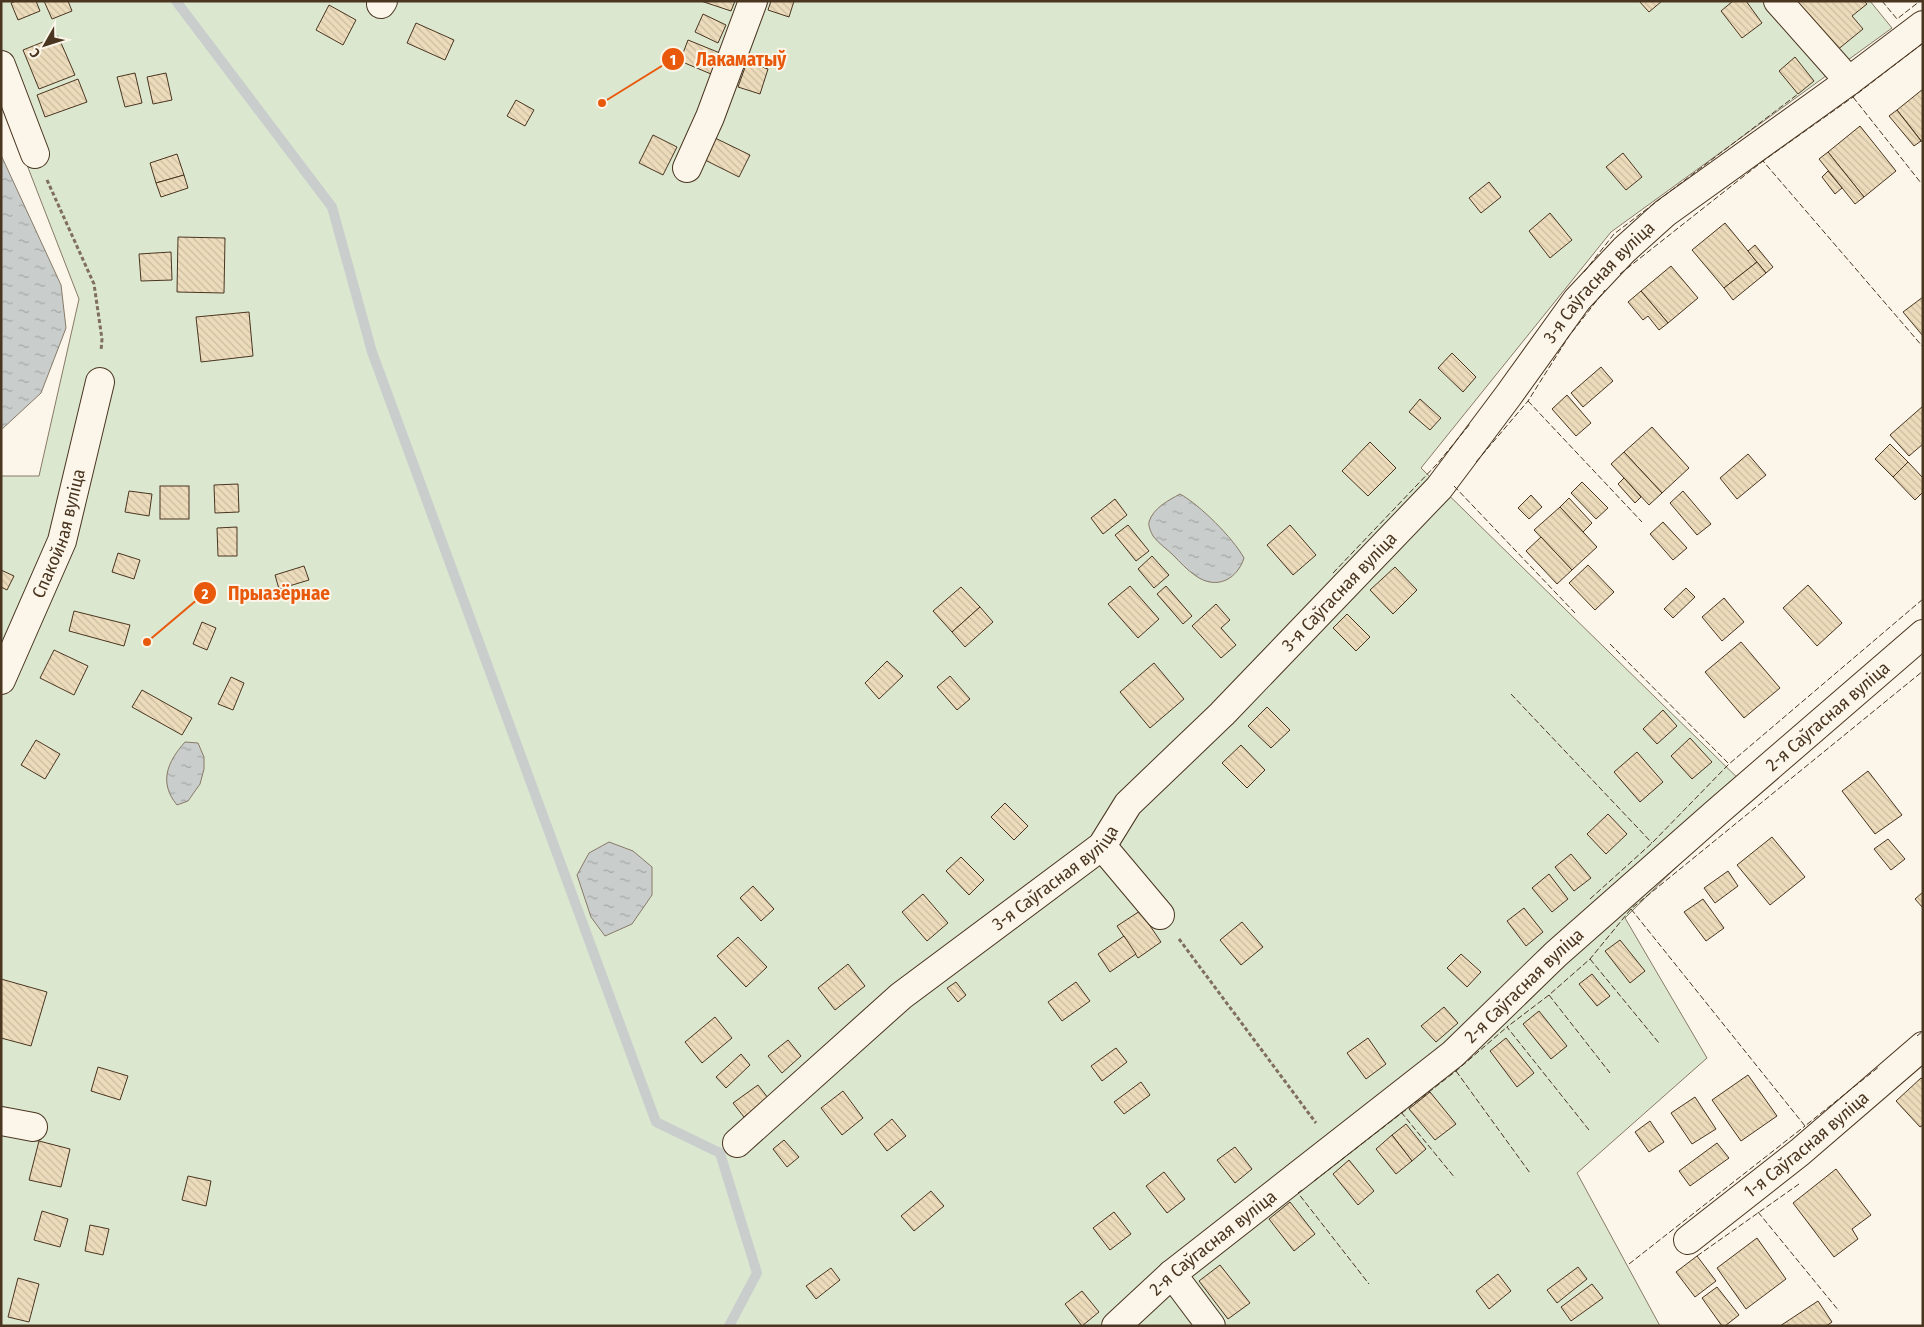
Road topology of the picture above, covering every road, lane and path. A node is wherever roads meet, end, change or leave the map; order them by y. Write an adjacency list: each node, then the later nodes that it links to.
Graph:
1 (753, 1): 7 (street)
2 (1778, 1): 5 (street)
3 (1923, 25): 5 (street, 3-я Саўгасная вуліца)
4 (1, 65): 6 (street)
5 (1849, 81): 11 (street, 3-я Саўгасная вуліца)
6 (35, 154): 8 (path)
7 (687, 168)
8 (100, 382): 10 (street, Спакойная вуліца)
9 (1923, 634): 17 (street, 2-я Саўгасная вуліца)
10 (1, 680)
11 (1102, 846): 12 (street); 16 (street, 3-я Саўгасная вуліца)
12 (1160, 914): 17 (path)
13 (1923, 1046): 18 (street, 1-я Саўгасная вуліца)
14 (1, 1121): 15 (street)
15 (33, 1127)
16 (738, 1143)
17 (1334, 1147): 19 (street, 2-я Саўгасная вуліца)
18 (1688, 1240)
19 (1172, 1274): 20 (street, 2-я Саўгасная вуліца); 21 (street)
20 (1116, 1326)
21 (1211, 1326)

